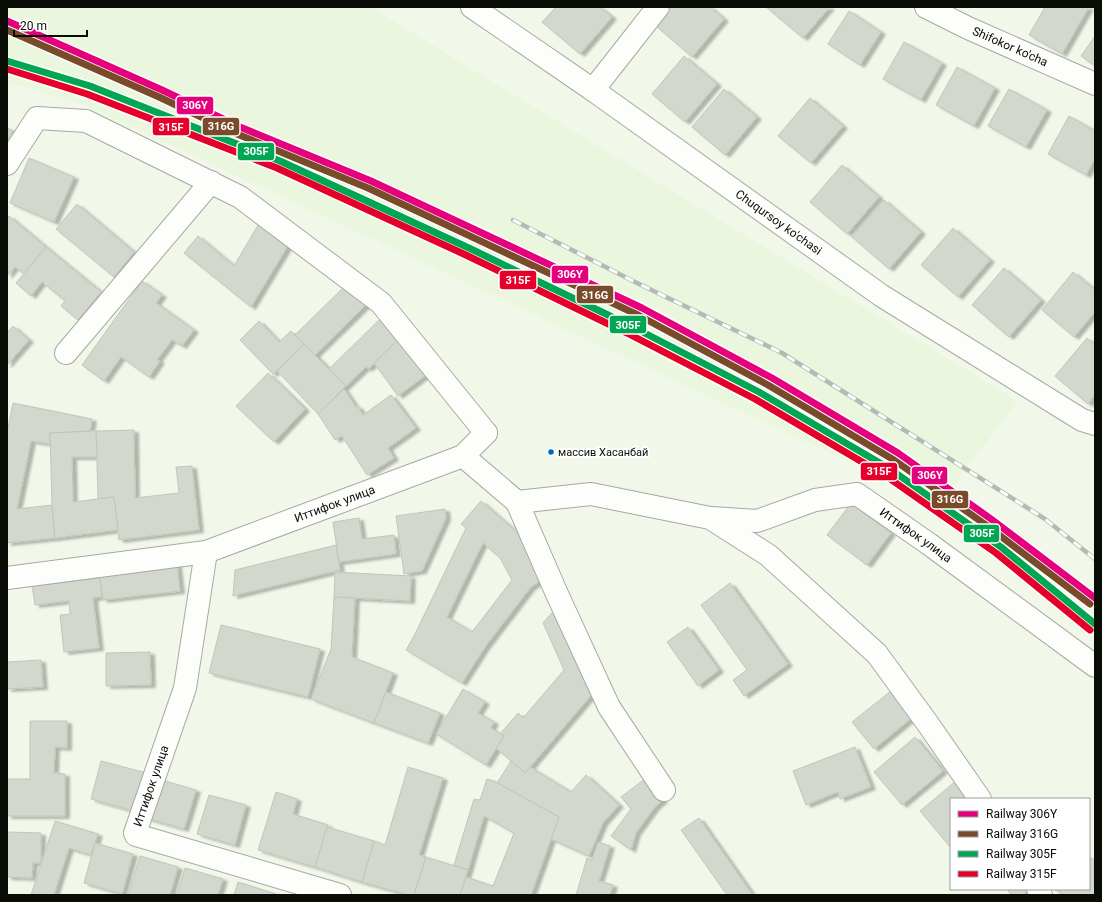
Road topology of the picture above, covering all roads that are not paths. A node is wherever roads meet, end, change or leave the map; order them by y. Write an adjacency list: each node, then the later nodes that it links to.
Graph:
1 (472, 7): 5 (street, Chuqursoy ko'chasi)
2 (658, 7): 5 (street)
3 (926, 7): 4 (street, Shifokor ko'cha)
4 (1095, 84)
5 (593, 90): 9 (street, Chuqursoy ko'chasi)
6 (7, 164): 7 (street)
7 (211, 182): 8 (street); 10 (street, Иттифок улица)
8 (66, 353)
9 (1095, 424)
10 (463, 456): 11 (street); 13 (street, Иттифок улица)
11 (517, 502): 12 (street, Иттифок улица); 16 (street)
12 (710, 518): 15 (street, Иттифок улица); 17 (street, Иттифок улица)
13 (206, 552): 14 (street, Иттифок улица); 18 (street, Иттифок улица)
14 (7, 578)
15 (1095, 666)
16 (664, 790)
17 (979, 798)
18 (340, 895)

